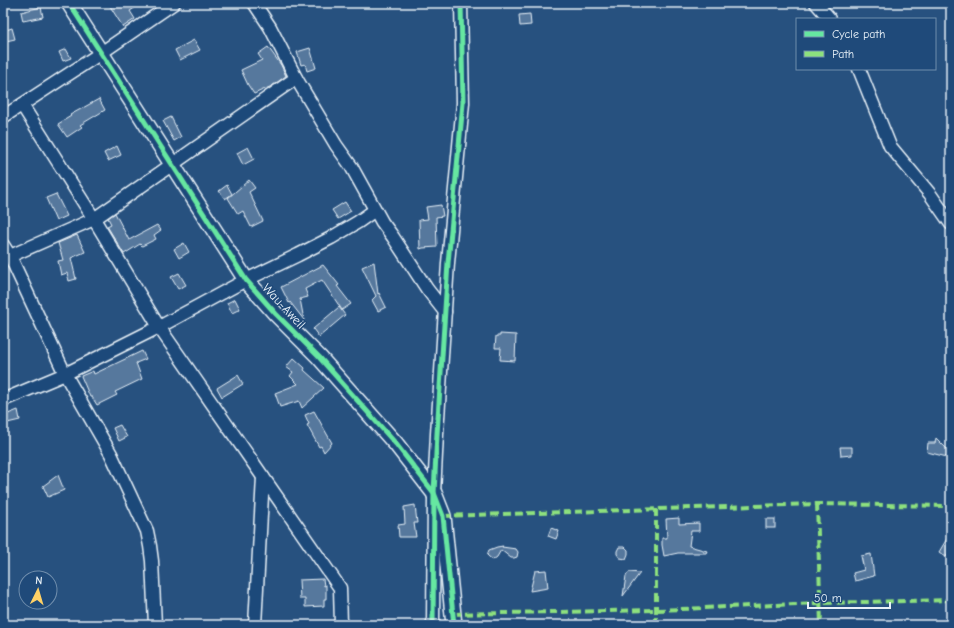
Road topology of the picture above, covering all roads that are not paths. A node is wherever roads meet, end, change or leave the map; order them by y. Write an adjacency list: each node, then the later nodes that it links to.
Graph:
1 (69, 3): 7 (street, Wau-Aweil)
2 (174, 3): 7 (street)
3 (254, 3): 9 (street)
4 (461, 3): 19 (street)
5 (816, 3): 6 (street)
6 (829, 18)
7 (100, 53): 10 (street); 12 (street, Wau-Aweil)
8 (859, 70): 15 (street)
9 (296, 78): 12 (street); 13 (street)
10 (22, 104): 11 (street); 14 (street)
11 (3, 116)
12 (172, 164): 14 (street); 18 (street, Wau-Aweil)
13 (375, 210): 18 (street); 19 (street)
14 (94, 219): 17 (street); 20 (street)
15 (951, 224)
16 (3, 245): 17 (street)
17 (10, 256): 21 (street)
18 (246, 280): 20 (street); 24 (street, Wau-Aweil)
19 (445, 312): 24 (street)
20 (159, 327): 21 (street); 23 (street)
21 (65, 374): 22 (street); 25 (street)
22 (3, 400)
23 (263, 477): 26 (street); 27 (street)
24 (434, 493): 28 (street); 29 (street, Wau-Aweil)
25 (155, 625)
26 (255, 625)
27 (340, 625)
28 (433, 625)
29 (454, 625)

